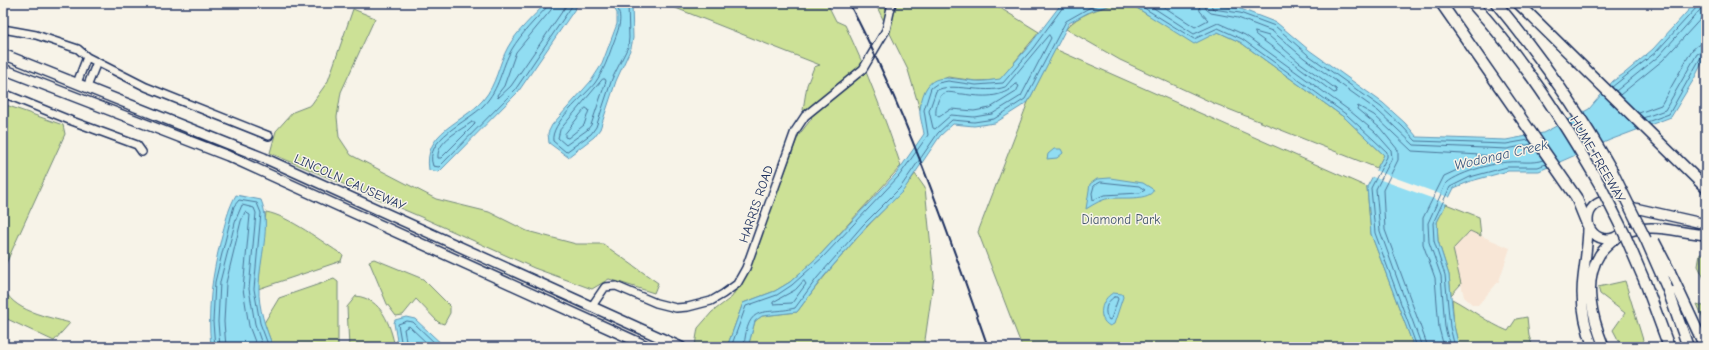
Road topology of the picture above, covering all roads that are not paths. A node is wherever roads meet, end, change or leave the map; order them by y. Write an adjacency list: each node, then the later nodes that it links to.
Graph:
1 (892, 3): 24 (street, HARRIS ROAD)
2 (1441, 3): 21 (highway)
3 (1496, 3): 17 (highway, HUME FREEWAY)
4 (1518, 3): 18 (highway)
5 (1473, 5): 30 (highway, HUME FREEWAY, bridge)
6 (3, 29): 8 (street)
7 (3, 54): 11 (main road, LINCOLN CAUSEWAY)
8 (87, 57): 9 (street); 11 (street)
9 (97, 62): 12 (street); 15 (street)
10 (3, 69): 14 (main road, LINCOLN CAUSEWAY)
11 (77, 83): 12 (main road, LINCOLN CAUSEWAY); 14 (main road)
12 (87, 87): 14 (main road); 24 (main road, LINCOLN CAUSEWAY)
13 (3, 93): 16 (street)
14 (78, 98): 25 (main road, LINCOLN CAUSEWAY)
15 (269, 136)
16 (142, 152)
17 (1611, 169): 31 (highway, HUME FREEWAY, bridge); 32 (highway, bridge)
18 (1706, 188)
19 (1613, 202): 20 (main road); 21 (main road); 23 (main road)
20 (1706, 224)
21 (1588, 225): 23 (main road); 28 (main road)
22 (1706, 235): 23 (main road)
23 (1618, 236): 29 (main road)
24 (592, 306): 25 (main road); 26 (main road, LINCOLN CAUSEWAY)
25 (586, 318): 27 (main road, LINCOLN CAUSEWAY)
26 (679, 346)
27 (649, 347)
28 (1593, 347)
29 (1604, 347)
30 (1669, 347)
31 (1688, 347)
32 (1705, 347)

